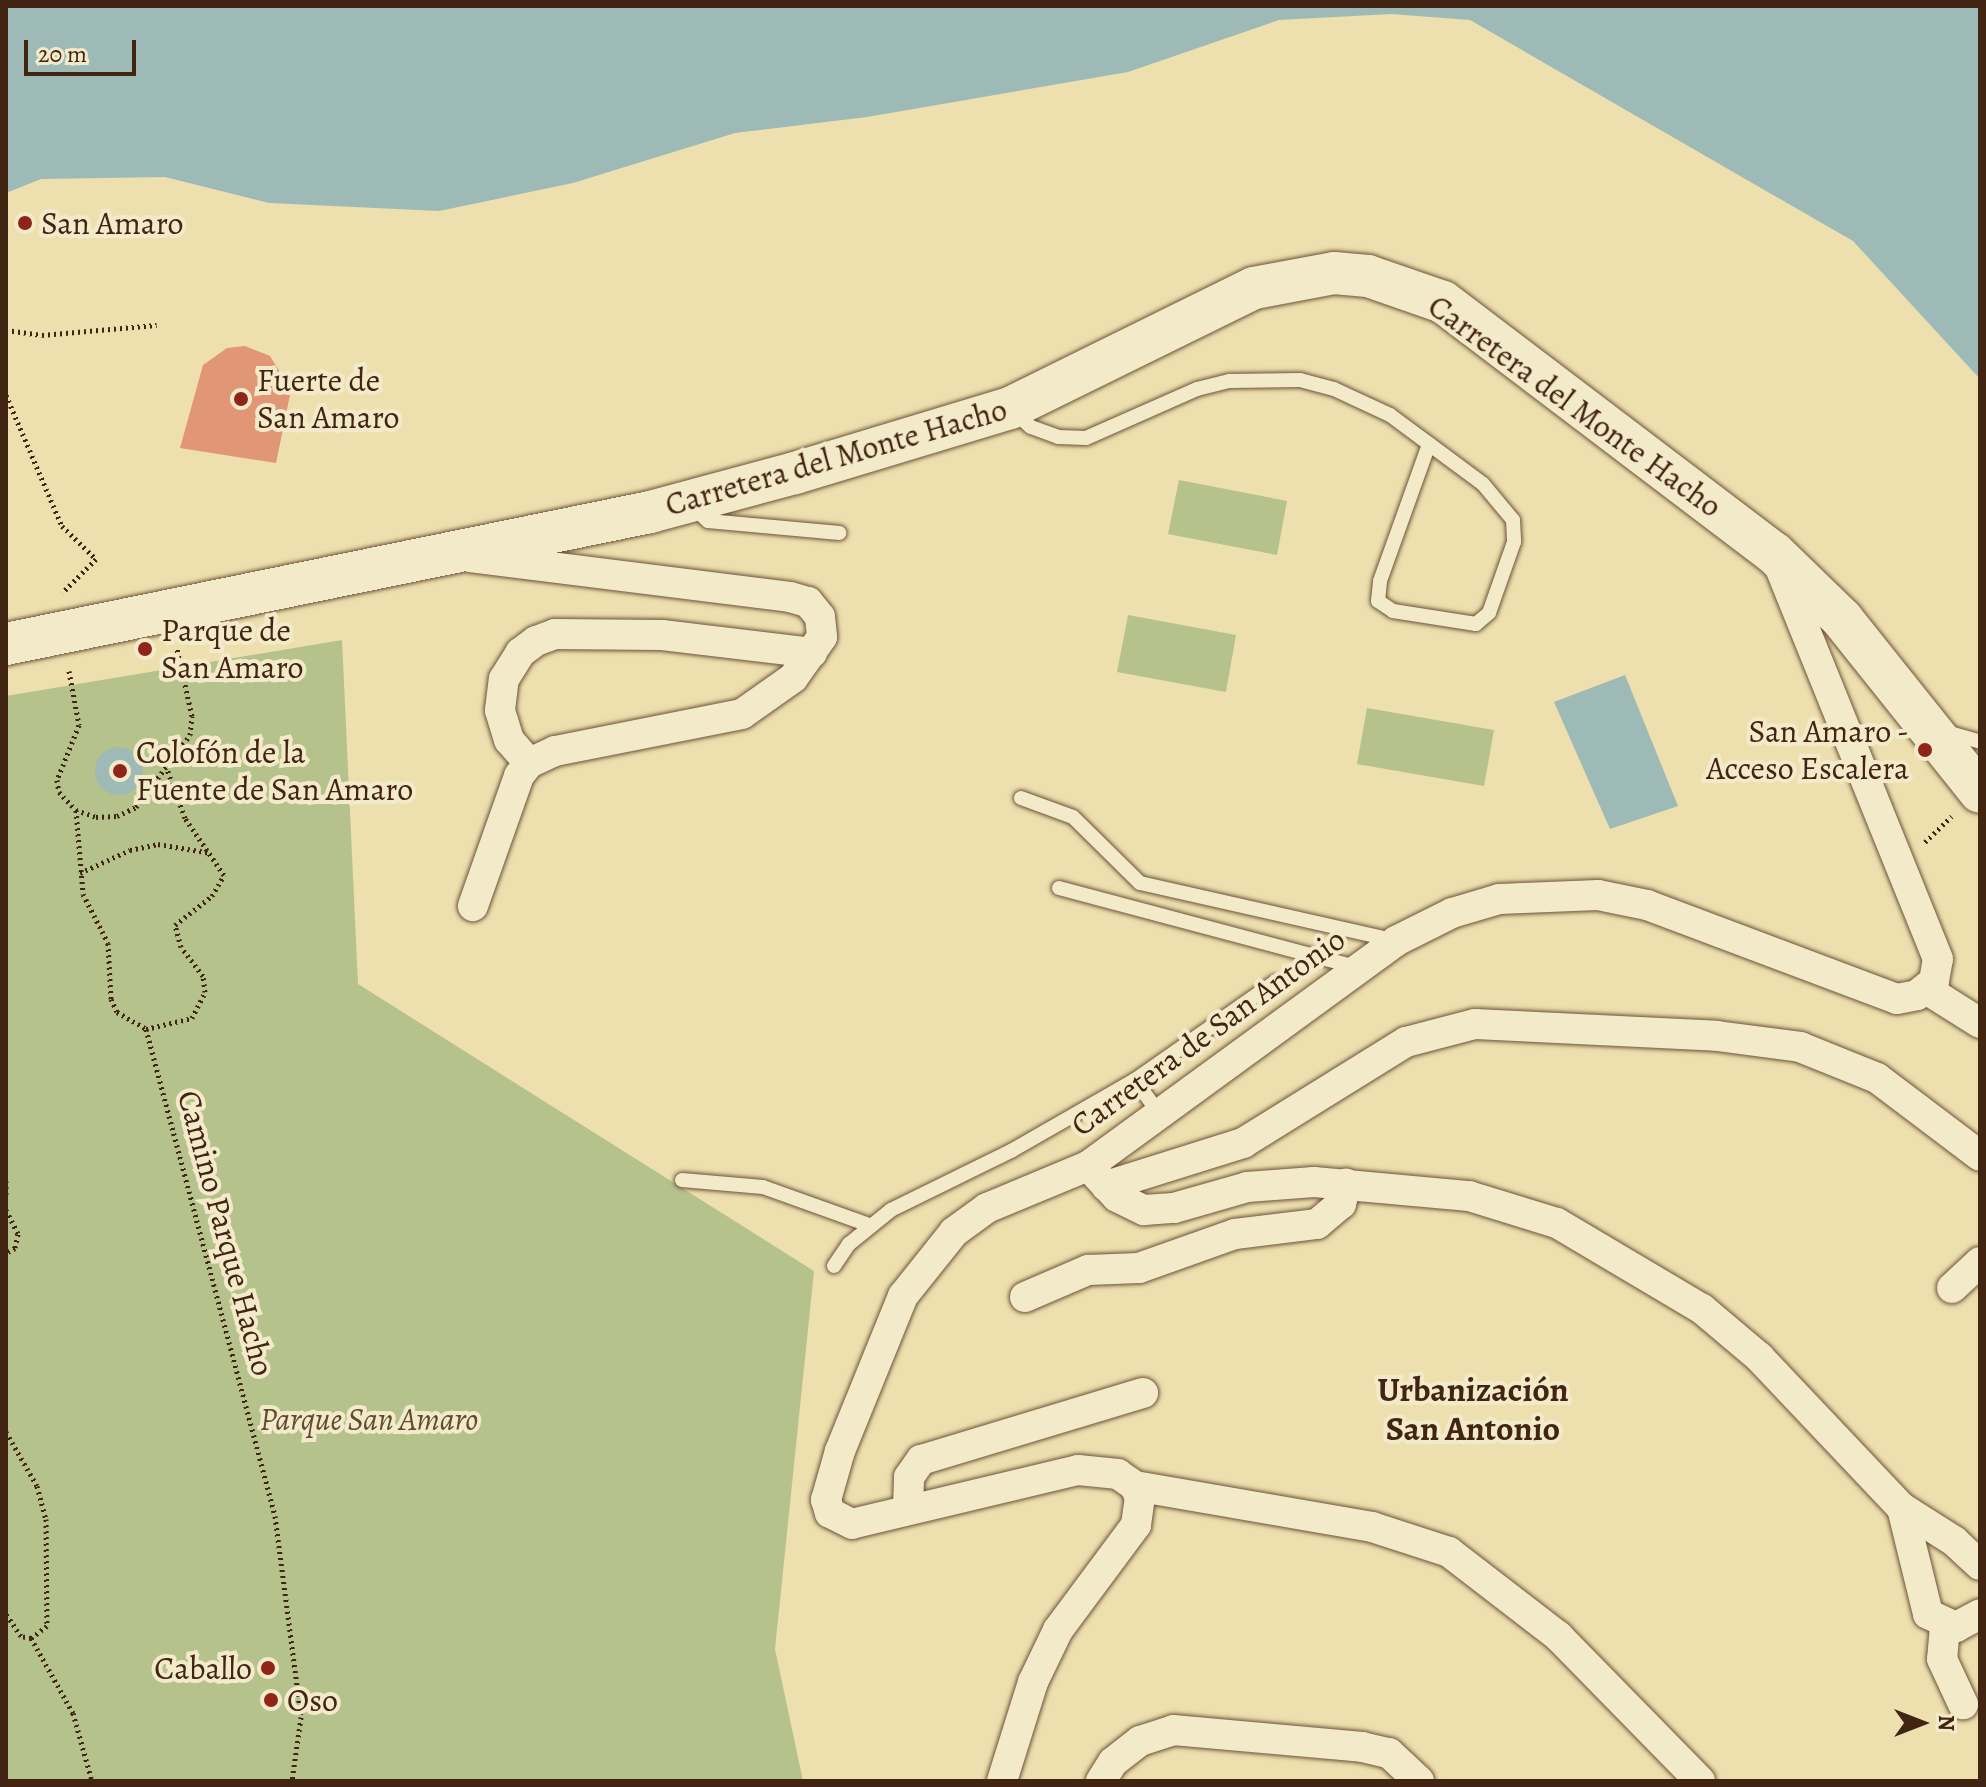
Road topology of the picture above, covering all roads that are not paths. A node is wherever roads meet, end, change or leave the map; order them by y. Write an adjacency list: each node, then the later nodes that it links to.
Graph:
1 (1010, 408): 2 (lane); 3 (main road, Carretera del Monte Hacho); 5 (main road, Carretera del Monte Hacho)
2 (1429, 444): 2 (lane)
3 (689, 502): 4 (lane); 6 (main road, Carretera del Monte Hacho)
4 (839, 533)
5 (1774, 553): 9 (main road, Carretera del Monte Hacho); 19 (street)
6 (444, 554): 7 (main road, Carretera del Monte Hacho); 8 (street)
7 (6, 644)
8 (812, 653): 11 (street); 11 (street)
9 (1926, 725): 10 (lane); 12 (main road, Carretera del Monte Hacho)
10 (1980, 742)
11 (529, 763): 15 (street)
12 (1979, 791)
13 (1021, 798): 16 (lane)
14 (1059, 888): 17 (lane)
15 (473, 906)
16 (1396, 941): 17 (street, Carretera de San Antonio); 19 (street, Carretera de San Antonio)
17 (1356, 967): 22 (street, Carretera de San Antonio)
18 (1275, 982): 21 (lane)
19 (1926, 989): 20 (street)
20 (1980, 1023)
21 (1135, 1080): 22 (lane); 27 (lane)
22 (1161, 1117): 24 (street, Carretera de San Antonio)
23 (1980, 1156): 24 (street)
24 (1097, 1176): 26 (street); 34 (street, Carretera de San Antonio)
25 (682, 1180): 27 (lane)
26 (1346, 1184): 31 (street); 35 (street)
27 (869, 1225): 29 (lane)
28 (1980, 1262): 30 (street)
29 (834, 1266)
30 (1952, 1288)
31 (1025, 1297)
32 (1143, 1393): 34 (street)
33 (1135, 1486): 34 (street, Carretera de San Antonio); 40 (street, Carretera de San Antonio); 41 (street)
34 (908, 1508)
35 (1902, 1508): 36 (street); 38 (street)
36 (1980, 1565)
37 (1980, 1614): 38 (street)
38 (1945, 1626): 39 (street)
39 (1963, 1704)
40 (1689, 1774)
41 (1002, 1781)
42 (1101, 1781): 43 (street)
43 (1419, 1781)

